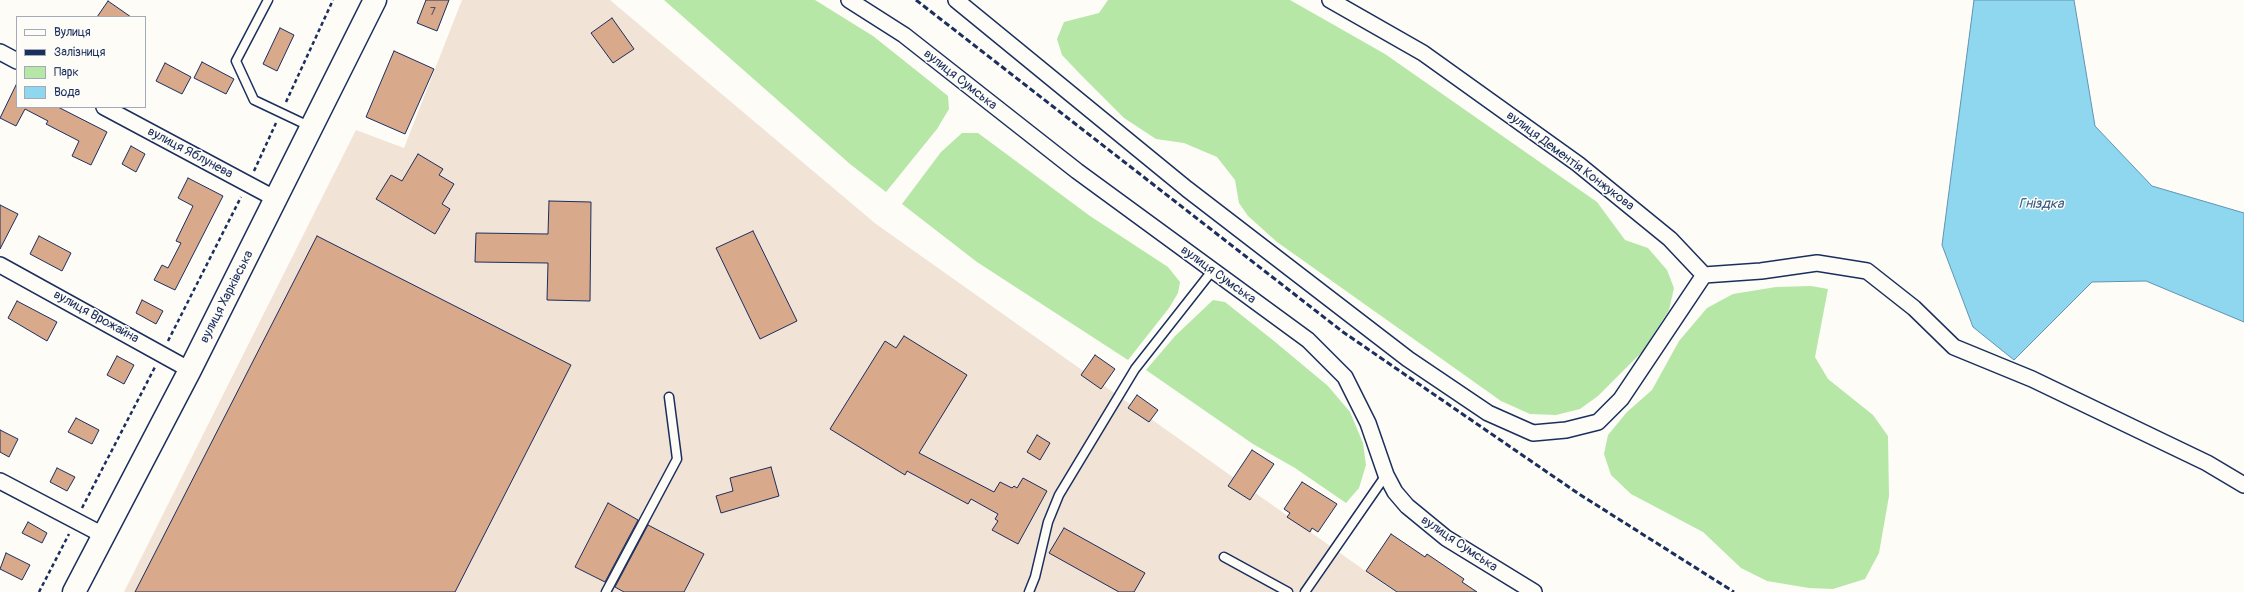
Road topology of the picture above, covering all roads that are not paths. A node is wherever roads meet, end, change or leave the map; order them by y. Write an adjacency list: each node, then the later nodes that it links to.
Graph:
1 (268, 0): 9 (lane)
2 (375, 0): 9 (main road, вулиця Харківська)
3 (849, 0): 12 (street, вулиця Сумська)
4 (956, 0): 13 (street)
5 (1330, 0): 13 (street, вулиця Дементія Конжукова)
6 (0, 52): 7 (street)
7 (16, 60)
8 (106, 108): 10 (street, вулиця Яблунева)
9 (312, 127): 10 (main road, вулиця Харківська)
10 (276, 199): 14 (main road, вулиця Харківська)
11 (0, 265): 14 (street, вулиця Врожайна)
12 (1212, 271): 16 (street, вулиця Сумська); 21 (lane)
13 (1704, 275): 18 (street)
14 (190, 370): 19 (main road, вулиця Харківська)
15 (669, 397): 23 (lane)
16 (1386, 476): 25 (lane); 26 (street, вулиця Сумська)
17 (0, 480): 19 (street)
18 (2244, 485)
19 (103, 535): 22 (main road, вулиця Харківська)
20 (1224, 557): 24 (lane)
21 (1031, 591)
22 (74, 592)
23 (606, 592)
24 (1288, 592)
25 (1305, 592)
26 (1534, 592)

